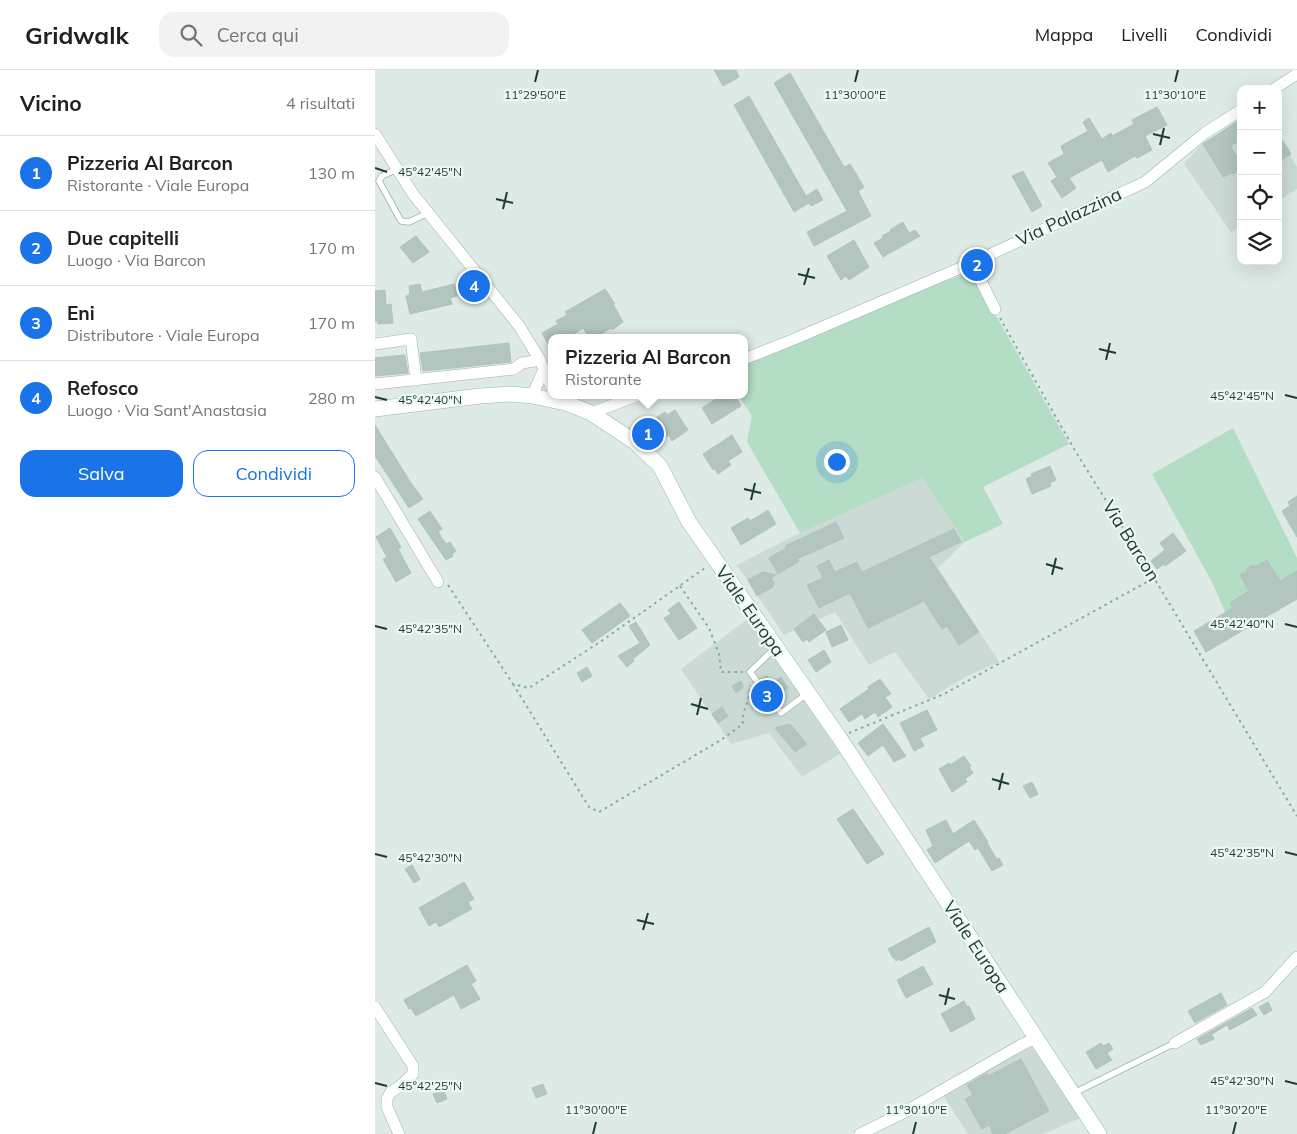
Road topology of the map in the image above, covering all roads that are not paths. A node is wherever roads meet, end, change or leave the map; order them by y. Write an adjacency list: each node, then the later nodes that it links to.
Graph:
1 (1297, 74): 2 (street)
2 (1280, 85)
3 (1237, 113): 7 (street, Via Palazzina)
4 (375, 134): 5 (street)
5 (397, 169): 6 (street); 6 (lane)
6 (428, 213): 11 (street)
7 (972, 263): 8 (street); 10 (street, Via Palazzina)
8 (995, 309)
9 (375, 344): 12 (street)
10 (748, 357)
11 (542, 364): 12 (street); 13 (street); 16 (street)
12 (416, 380): 14 (street)
13 (548, 381)
14 (375, 384)
15 (548, 395): 16 (main road, Viale Europa)
16 (532, 396): 19 (main road, Viale Europa)
17 (562, 399): 20 (main road, Viale Europa)
18 (628, 399): 20 (street)
19 (375, 409)
20 (591, 412): 23 (main road, Viale Europa)
21 (375, 477): 22 (street)
22 (438, 582)
23 (775, 648): 24 (main road, Viale Europa); 24 (lane)
24 (808, 693): 27 (main road, Viale Europa)
25 (1297, 957): 28 (street)
26 (375, 1007): 30 (street)
27 (1036, 1038): 29 (main road, Viale Europa); 31 (street)
28 (1175, 1043): 29 (lane)
29 (1072, 1093): 32 (main road, Viale Europa)
30 (399, 1134)
31 (860, 1134)
32 (1099, 1134)

